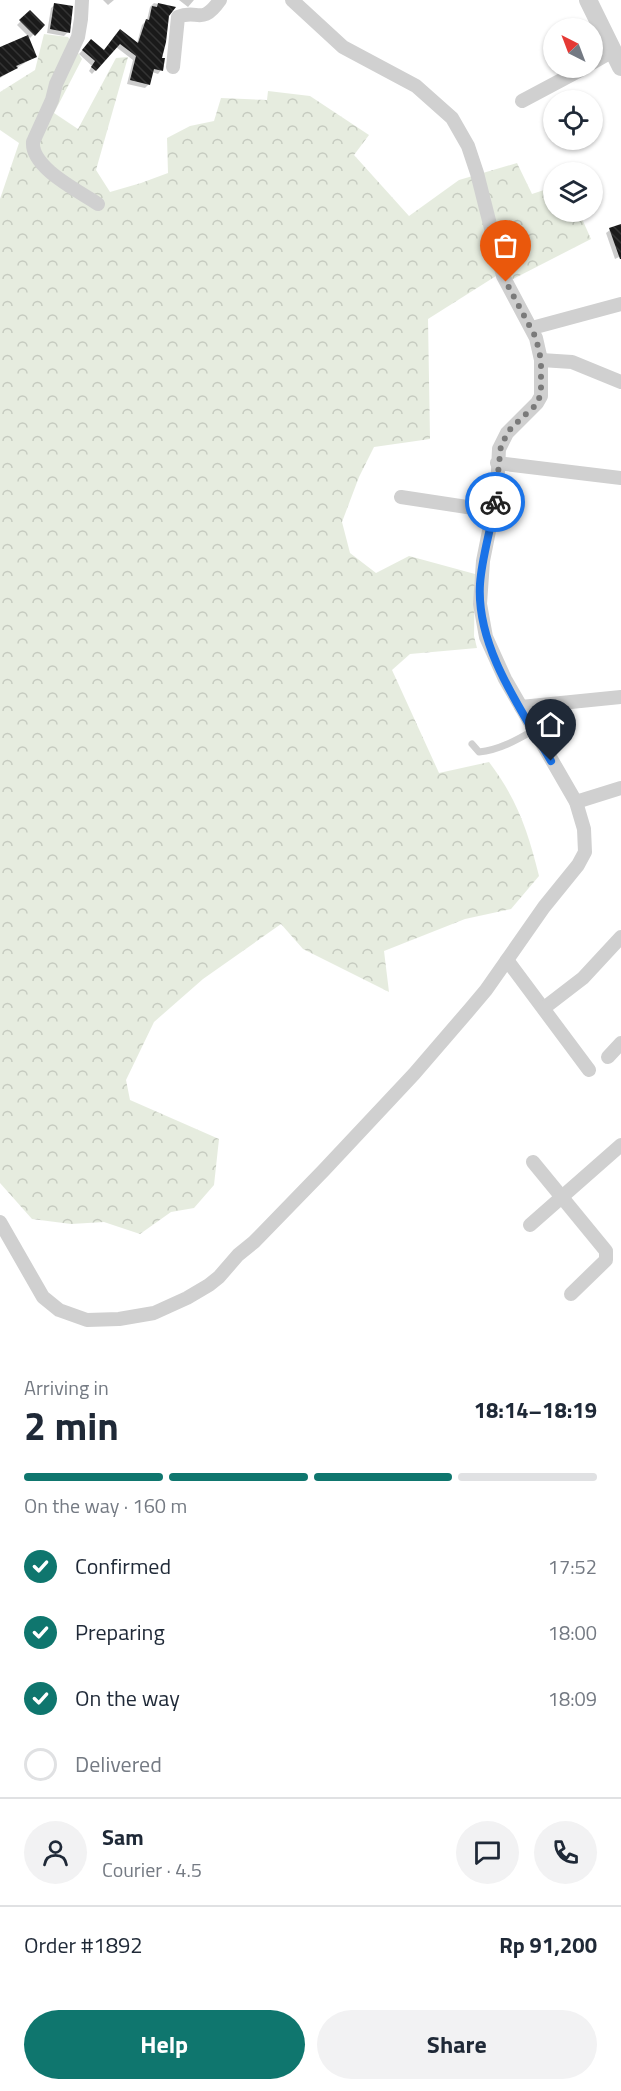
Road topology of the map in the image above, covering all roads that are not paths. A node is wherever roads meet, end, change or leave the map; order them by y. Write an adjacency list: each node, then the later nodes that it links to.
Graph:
1 (82, 0): 9 (street)
2 (220, 0): 6 (street)
3 (292, 0): 11 (street)
4 (588, 0): 5 (street)
5 (617, 59)
6 (173, 67)
7 (565, 78): 8 (street)
8 (522, 101)
9 (98, 204)
10 (621, 304): 11 (street)
11 (532, 328): 12 (street)
12 (541, 360): 13 (street); 14 (street)
13 (621, 382)
14 (498, 463): 15 (street); 17 (street)
15 (621, 478)
16 (400, 497): 17 (street)
17 (494, 511): 19 (street)
18 (621, 697): 19 (street)
19 (520, 707): 20 (street)
20 (534, 730): 21 (lane); 23 (street)
21 (472, 744)
22 (621, 788): 23 (street)
23 (576, 802): 25 (street)
24 (621, 937): 26 (street)
25 (507, 960): 26 (street); 33 (street)
26 (544, 1008): 29 (street)
27 (621, 1044): 28 (street)
28 (608, 1057)
29 (589, 1070)
30 (621, 1145): 32 (street)
31 (533, 1162): 32 (street)
32 (562, 1197): 34 (street); 35 (street)
33 (0, 1222)
34 (530, 1226)
35 (571, 1294)

